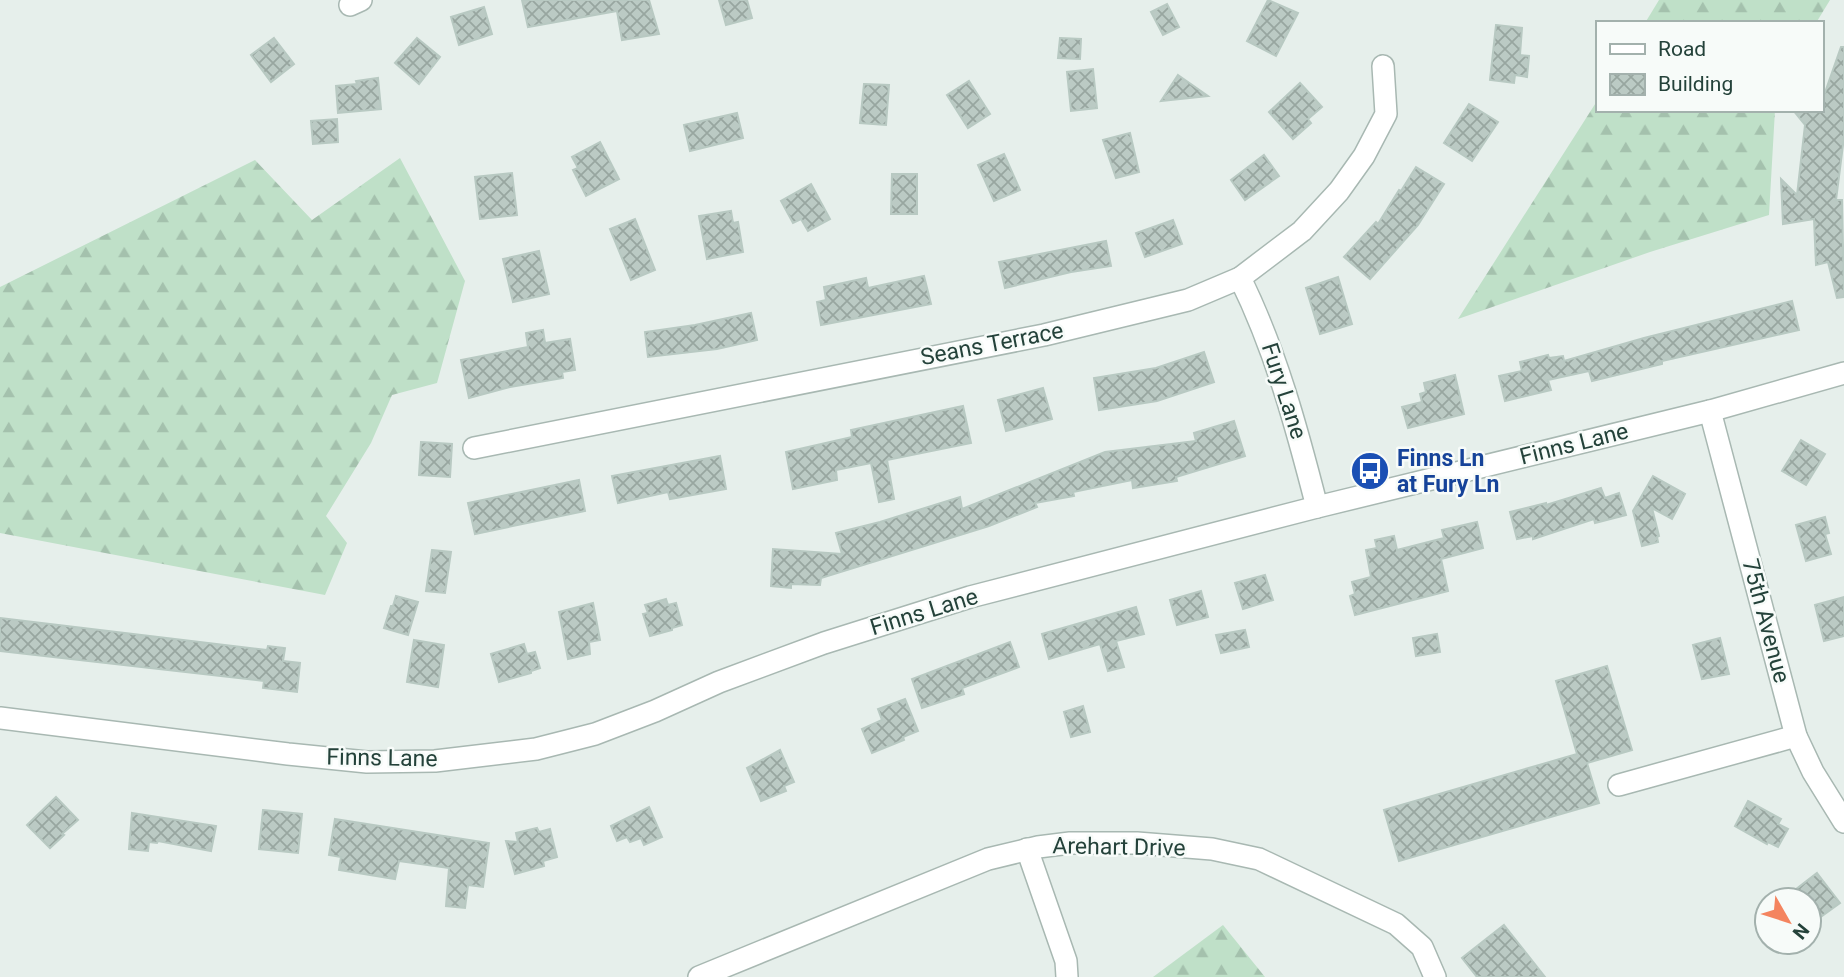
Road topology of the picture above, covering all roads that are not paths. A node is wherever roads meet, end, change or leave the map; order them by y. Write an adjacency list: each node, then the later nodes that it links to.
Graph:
1 (1383, 66): 2 (street, Seans Terrace)
2 (1240, 278): 5 (street, Seans Terrace); 6 (street, Fury Lane)
3 (1844, 373): 4 (street, Finns Lane)
4 (1710, 411): 6 (street, Finns Lane); 8 (street, 75th Avenue)
5 (474, 448)
6 (1317, 507): 7 (street, Finns Lane)
7 (0, 718)
8 (1796, 736): 9 (street); 10 (street, 75th Avenue)
9 (1619, 785)
10 (1844, 822)
11 (1027, 849): 12 (street, Arehart Drive); 13 (street); 14 (street, Arehart Drive)
12 (699, 977)
13 (1067, 977)
14 (1435, 977)

